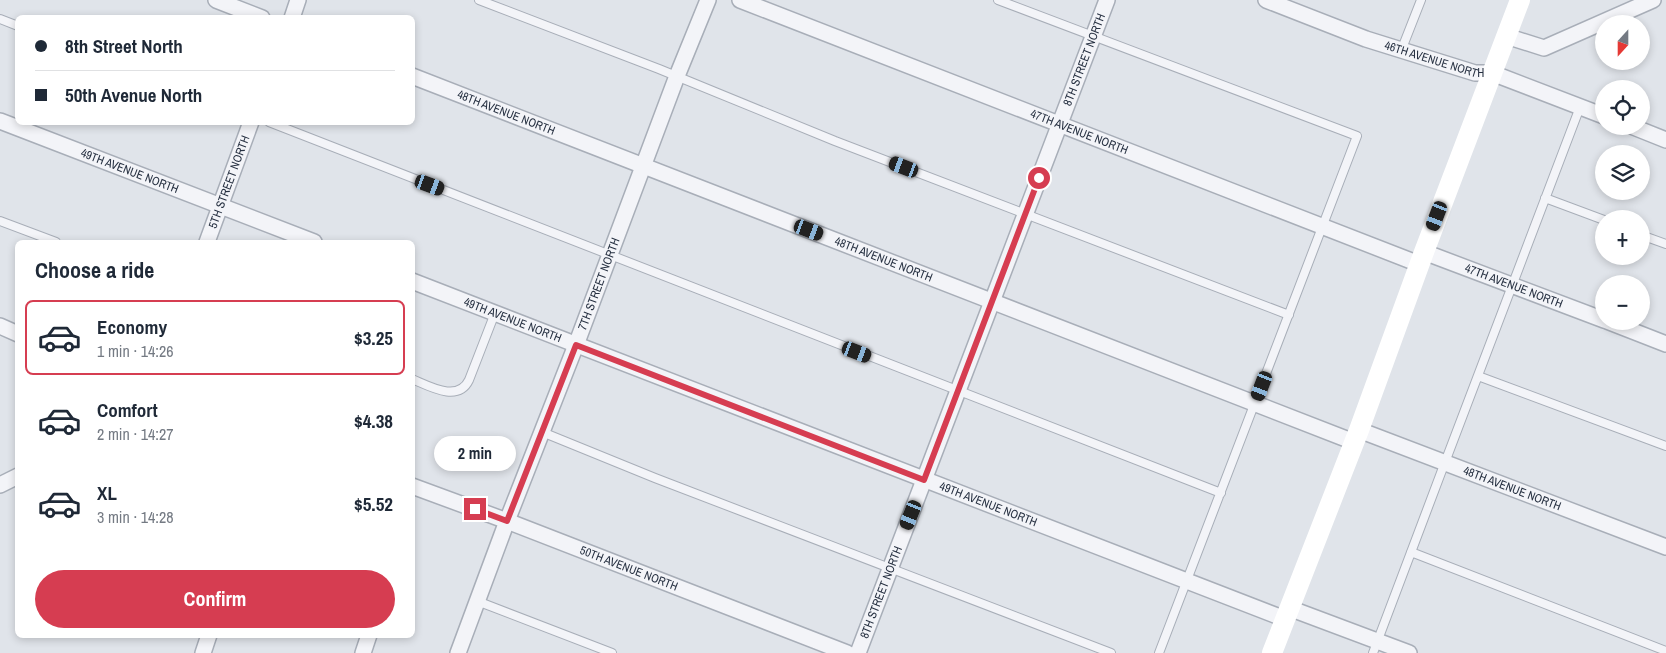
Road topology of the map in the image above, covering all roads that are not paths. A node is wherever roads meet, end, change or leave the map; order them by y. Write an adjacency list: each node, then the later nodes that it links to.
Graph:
1 (216, 0): 12 (street)
2 (298, 0): 13 (street)
3 (479, 0): 20 (lane)
4 (708, 0): 20 (street, 7TH STREET NORTH)
5 (740, 0): 25 (street, 47TH AVENUE NORTH)
6 (998, 0): 16 (lane)
7 (1108, 0): 16 (street, 8TH STREET NORTH)
8 (1266, 0): 18 (street, 46TH AVENUE NORTH)
9 (1421, 0): 18 (lane)
10 (1520, 0): 17 (main road)
11 (1653, 0): 17 (street)
12 (254, 15)
13 (293, 15)
14 (0, 19): 15 (lane)
15 (15, 25)
16 (1094, 35): 25 (street, 8TH STREET NORTH); 36 (lane)
17 (1506, 36): 19 (main road)
18 (1401, 51): 19 (street, 46TH AVENUE NORTH)
19 (1492, 72): 22 (street, 46TH AVENUE NORTH); 43 (main road)
20 (677, 76): 30 (street, 7TH STREET NORTH); 33 (lane)
21 (415, 77): 30 (street, 48TH AVENUE NORTH)
22 (1580, 107): 23 (street, 46TH AVENUE NORTH); 31 (lane)
23 (1595, 113)
24 (0, 121): 32 (street, 49TH AVENUE NORTH)
25 (1060, 123): 33 (street, 8TH STREET NORTH); 36 (street, 47TH AVENUE NORTH)
26 (250, 125): 32 (street, 5TH STREET NORTH)
27 (277, 125): 42 (lane)
28 (1650, 134): 29 (street)
29 (1666, 140)
30 (643, 166): 42 (street, 7TH STREET NORTH); 46 (street, 48TH AVENUE NORTH)
31 (1545, 198): 34 (lane); 45 (lane)
32 (220, 206): 39 (street, 5TH STREET NORTH); 40 (street, 49TH AVENUE NORTH)
33 (1025, 214): 46 (street, 8TH STREET NORTH); 48 (lane)
34 (1595, 217)
35 (0, 221): 38 (lane)
36 (1323, 226): 43 (street, 47TH AVENUE NORTH); 48 (lane)
37 (1650, 238): 41 (lane)
38 (51, 240)
39 (208, 240)
40 (309, 240)
41 (1666, 244)
42 (610, 256): 54 (street, 7TH STREET NORTH); 57 (lane)
43 (1422, 258): 45 (street, 47TH AVENUE NORTH); 60 (main road)
44 (415, 282): 47 (street, 49TH AVENUE NORTH)
45 (1511, 285): 49 (street, 47TH AVENUE NORTH); 55 (lane)
46 (993, 301): 57 (street, 8TH STREET NORTH); 58 (street, 48TH AVENUE NORTH)
47 (495, 313): 54 (street, 49TH AVENUE NORTH); 56 (lane)
48 (1289, 315): 58 (lane)
49 (1595, 317)
50 (0, 326): 52 (street)
51 (1629, 330): 53 (street, 47TH AVENUE NORTH)
52 (15, 333)
53 (1666, 344)
54 (576, 345): 59 (street, 7TH STREET NORTH); 64 (street, 49TH AVENUE NORTH)
55 (1478, 376): 61 (lane); 62 (lane)
56 (415, 380)
57 (959, 391): 64 (street, 8TH STREET NORTH); 67 (lane)
58 (1255, 404): 60 (street, 48TH AVENUE NORTH); 67 (lane)
59 (542, 432): 68 (street, 7TH STREET NORTH); 71 (lane)
60 (1357, 436): 62 (street, 48TH AVENUE NORTH); 74 (main road)
61 (1666, 446)
62 (1446, 463): 69 (street, 48TH AVENUE NORTH); 70 (lane)
63 (15, 478): 65 (street)
64 (924, 480): 71 (street, 8TH STREET NORTH); 72 (street, 49TH AVENUE NORTH)
65 (0, 485)
66 (415, 487): 68 (street, 50TH AVENUE NORTH)
67 (1220, 493): 72 (lane)
68 (507, 521): 73 (street, 7TH STREET NORTH); 83 (street, 50TH AVENUE NORTH)
69 (1666, 547)
70 (1412, 552): 77 (lane); 78 (lane)
71 (890, 568): 84 (street, 8TH STREET NORTH); 85 (lane)
72 (1187, 582): 74 (street, 49TH AVENUE NORTH); 86 (lane)
73 (477, 601): 81 (street, 7TH STREET NORTH); 82 (lane)
74 (1287, 613): 77 (street, 49TH AVENUE NORTH); 87 (main road)
75 (208, 638): 79 (street)
76 (368, 638): 80 (street)
77 (1375, 647): 88 (street, 49TH AVENUE NORTH)
78 (1666, 651)
79 (203, 653)
80 (362, 653)
81 (458, 653)
82 (612, 653)
83 (847, 653)
84 (858, 653)
85 (1111, 653)
86 (1160, 653)
87 (1272, 653)
88 (1409, 653)

